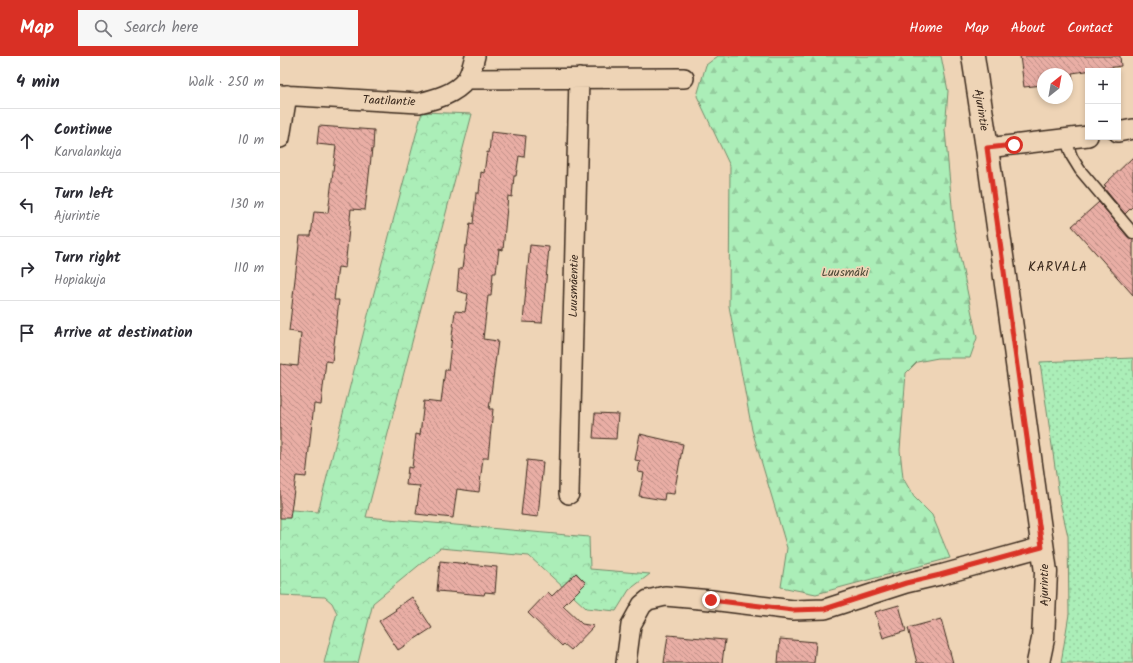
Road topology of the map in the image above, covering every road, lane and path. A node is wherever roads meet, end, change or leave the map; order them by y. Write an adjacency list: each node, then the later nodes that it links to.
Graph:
1 (475, 56): 5 (street)
2 (973, 56): 12 (street, Ajurintie)
3 (579, 78): 4 (street); 5 (street); 14 (street, Luusmäentie)
4 (684, 78)
5 (467, 79): 6 (street, Taatilantie)
6 (283, 95): 10 (street)
7 (1133, 129): 8 (street)
8 (1121, 131)
9 (1085, 137): 11 (street)
10 (280, 138)
11 (1066, 140): 12 (street); 13 (lane)
12 (987, 148): 15 (street, Ajurintie)
13 (1133, 233)
14 (569, 494)
15 (1042, 547): 16 (street); 17 (street, Ajurintie)
16 (626, 663)
17 (1038, 663)

